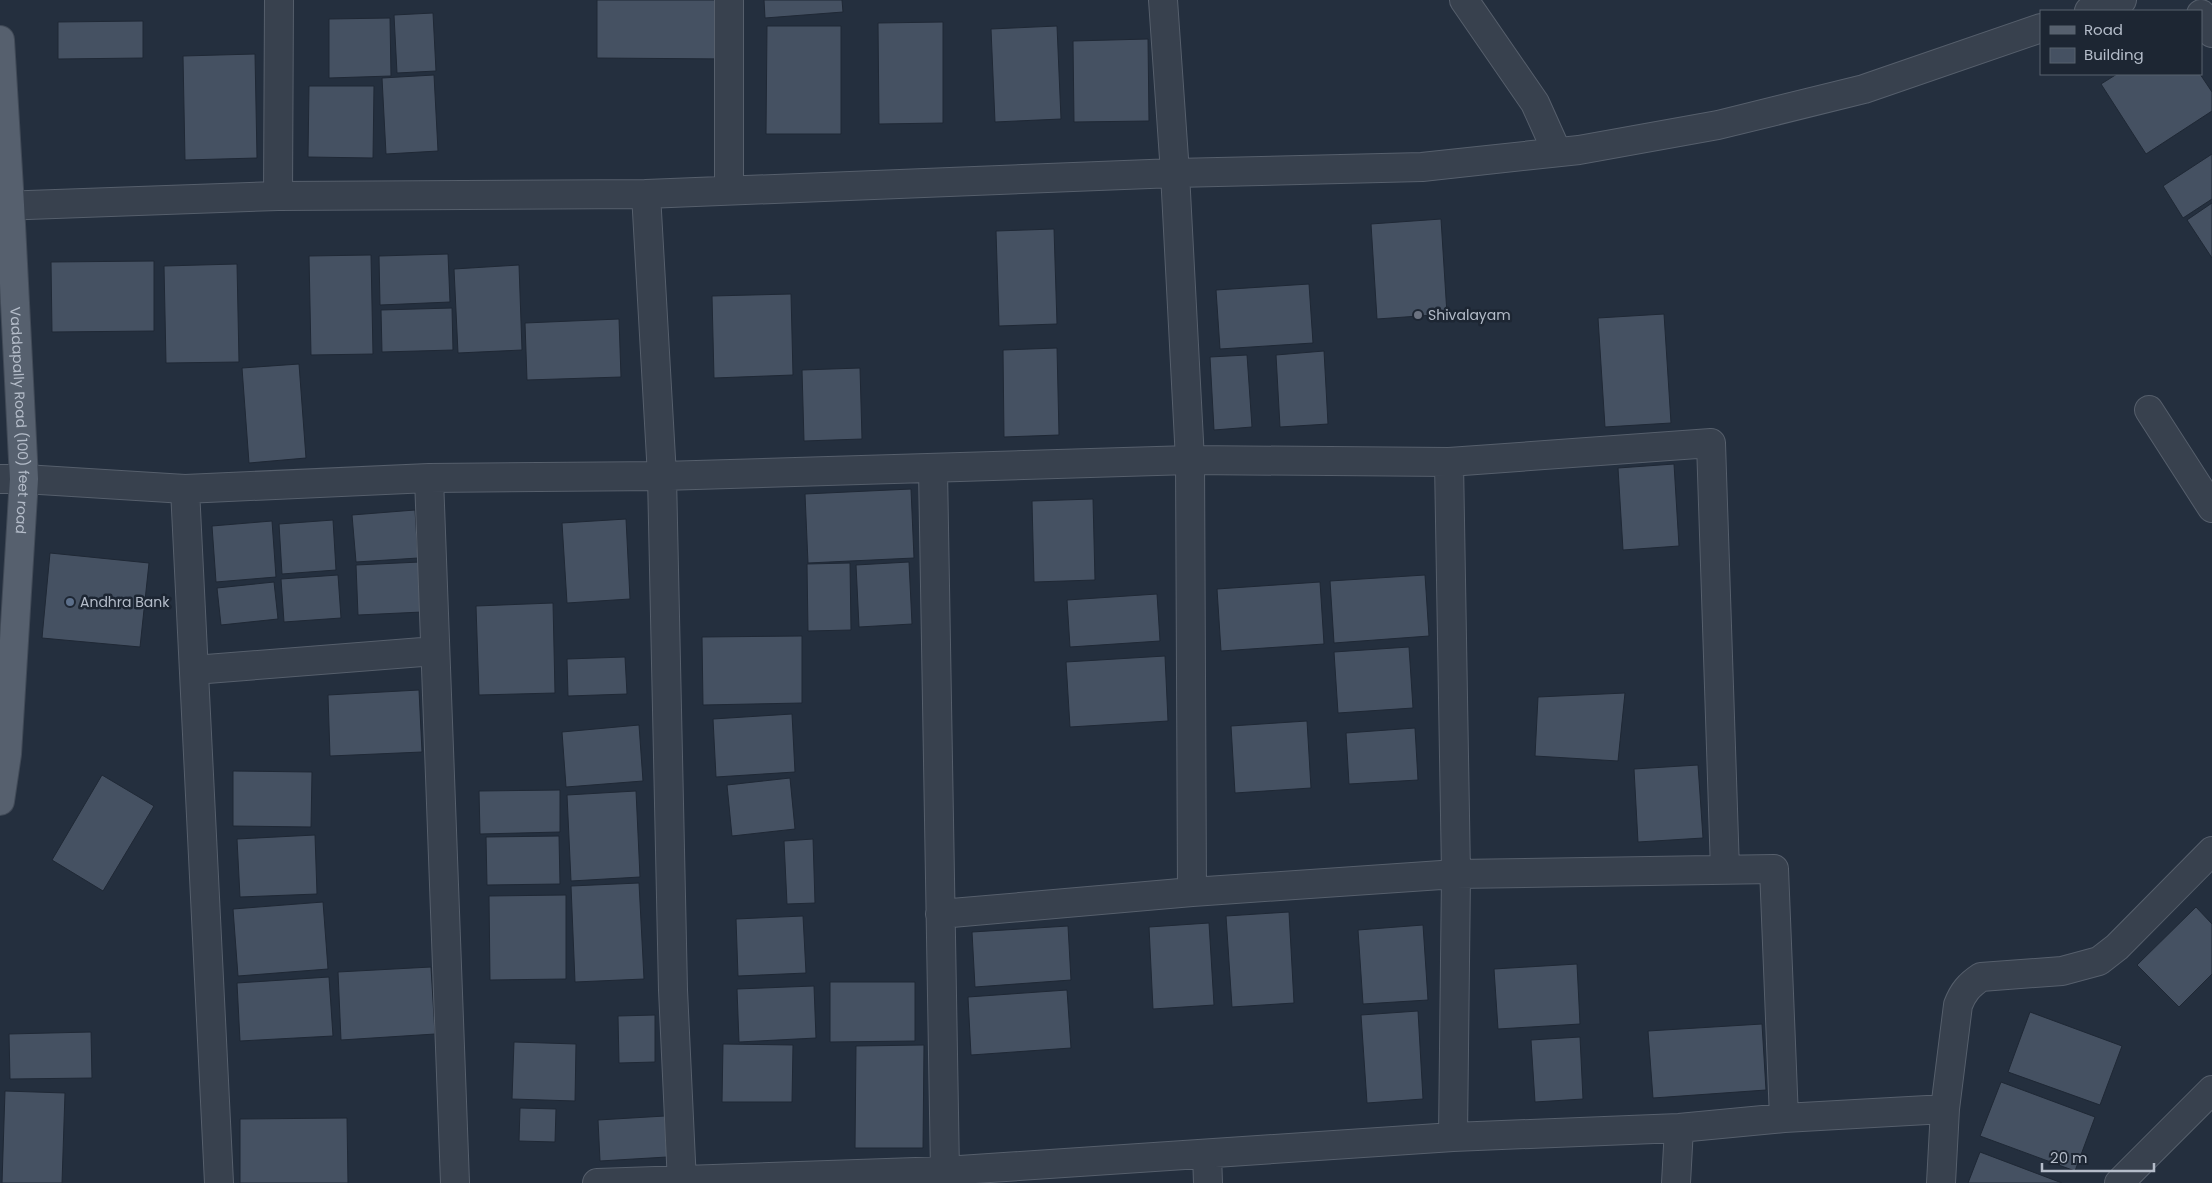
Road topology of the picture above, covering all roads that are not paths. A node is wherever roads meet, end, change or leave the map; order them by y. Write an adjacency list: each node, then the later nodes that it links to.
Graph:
1 (279, 0): 15 (street)
2 (729, 0): 13 (street)
3 (1163, 0): 12 (street)
4 (1464, 0): 11 (street)
5 (2122, 0): 6 (street)
6 (2092, 10)
7 (2202, 16): 9 (street)
8 (2040, 28): 11 (street)
9 (2212, 33)
10 (0, 40): 16 (main road, Vaddapally Road (100) feet road)
11 (1557, 152): 12 (street)
12 (1175, 174): 13 (street); 18 (street)
13 (729, 190): 14 (street)
14 (646, 194): 15 (street); 21 (street)
15 (278, 196): 16 (street)
16 (5, 206): 23 (main road, Vaddapally Road (100) feet road)
17 (2149, 410): 25 (street)
18 (1190, 460): 19 (street); 20 (street); 32 (street)
19 (1449, 462): 30 (street); 31 (street)
20 (933, 470): 21 (street); 33 (street)
21 (662, 476): 22 (street); 41 (street)
22 (429, 478): 24 (street); 26 (street)
23 (12, 479): 24 (street); 28 (main road, Vaddapally Road (100) feet road)
24 (185, 489): 27 (street)
25 (2212, 508)
26 (436, 652): 27 (street); 43 (street)
27 (194, 670): 42 (street)
28 (0, 801)
29 (2212, 851): 35 (street)
30 (1725, 870): 31 (street); 36 (street)
31 (1456, 874): 32 (street); 38 (street)
32 (1192, 892): 33 (street)
33 (940, 914): 40 (street)
34 (2212, 1090): 48 (street)
35 (1945, 1109): 36 (street); 47 (street)
36 (1784, 1118): 37 (street)
37 (1679, 1128): 38 (street); 46 (street)
38 (1453, 1137): 39 (street)
39 (1207, 1154): 40 (street); 45 (street)
40 (945, 1171): 41 (street)
41 (682, 1181): 44 (street)
42 (219, 1183)
43 (455, 1183)
44 (597, 1183)
45 (1208, 1183)
46 (1676, 1183)
47 (1941, 1183)
48 (2119, 1183)

